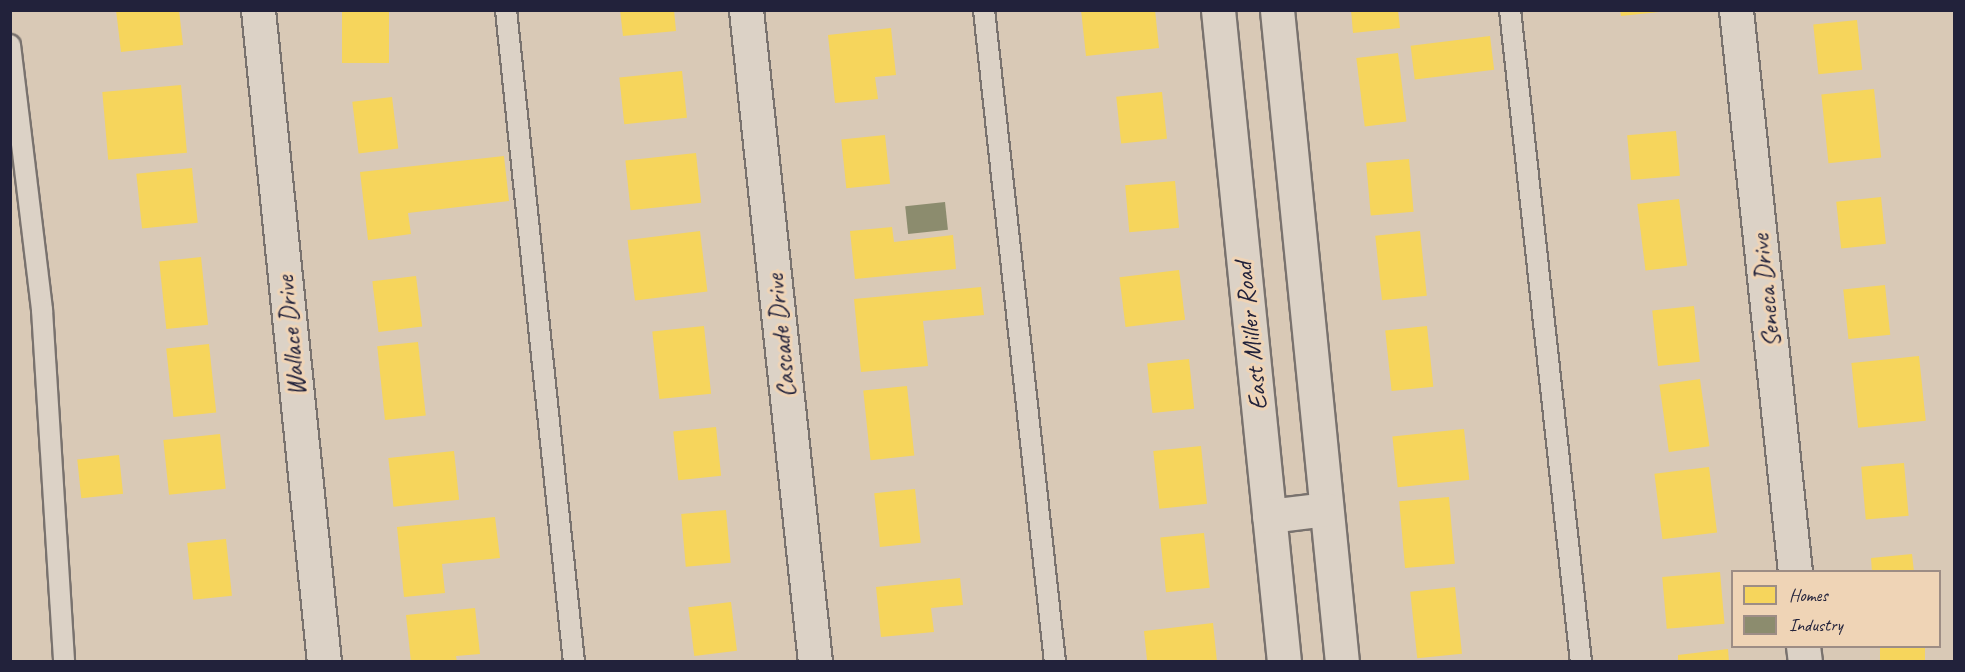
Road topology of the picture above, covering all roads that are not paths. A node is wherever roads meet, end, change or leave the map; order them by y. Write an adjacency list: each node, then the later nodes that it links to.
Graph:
1 (258, 10): 14 (street, Wallace Drive)
2 (506, 10): 15 (lane)
3 (746, 10): 16 (street, Cascade Drive)
4 (984, 10): 17 (lane)
5 (1218, 10): 11 (street, East Miller Road)
6 (1277, 10): 10 (street)
7 (1510, 10): 20 (lane)
8 (1736, 10): 12 (street, Seneca Drive)
9 (10, 45): 13 (lane)
10 (1326, 509): 11 (street); 19 (street)
11 (1269, 516): 18 (street, East Miller Road)
12 (1795, 570)
13 (63, 662)
14 (324, 662)
15 (574, 662)
16 (815, 662)
17 (1055, 662)
18 (1284, 662)
19 (1342, 662)
20 (1581, 662)

